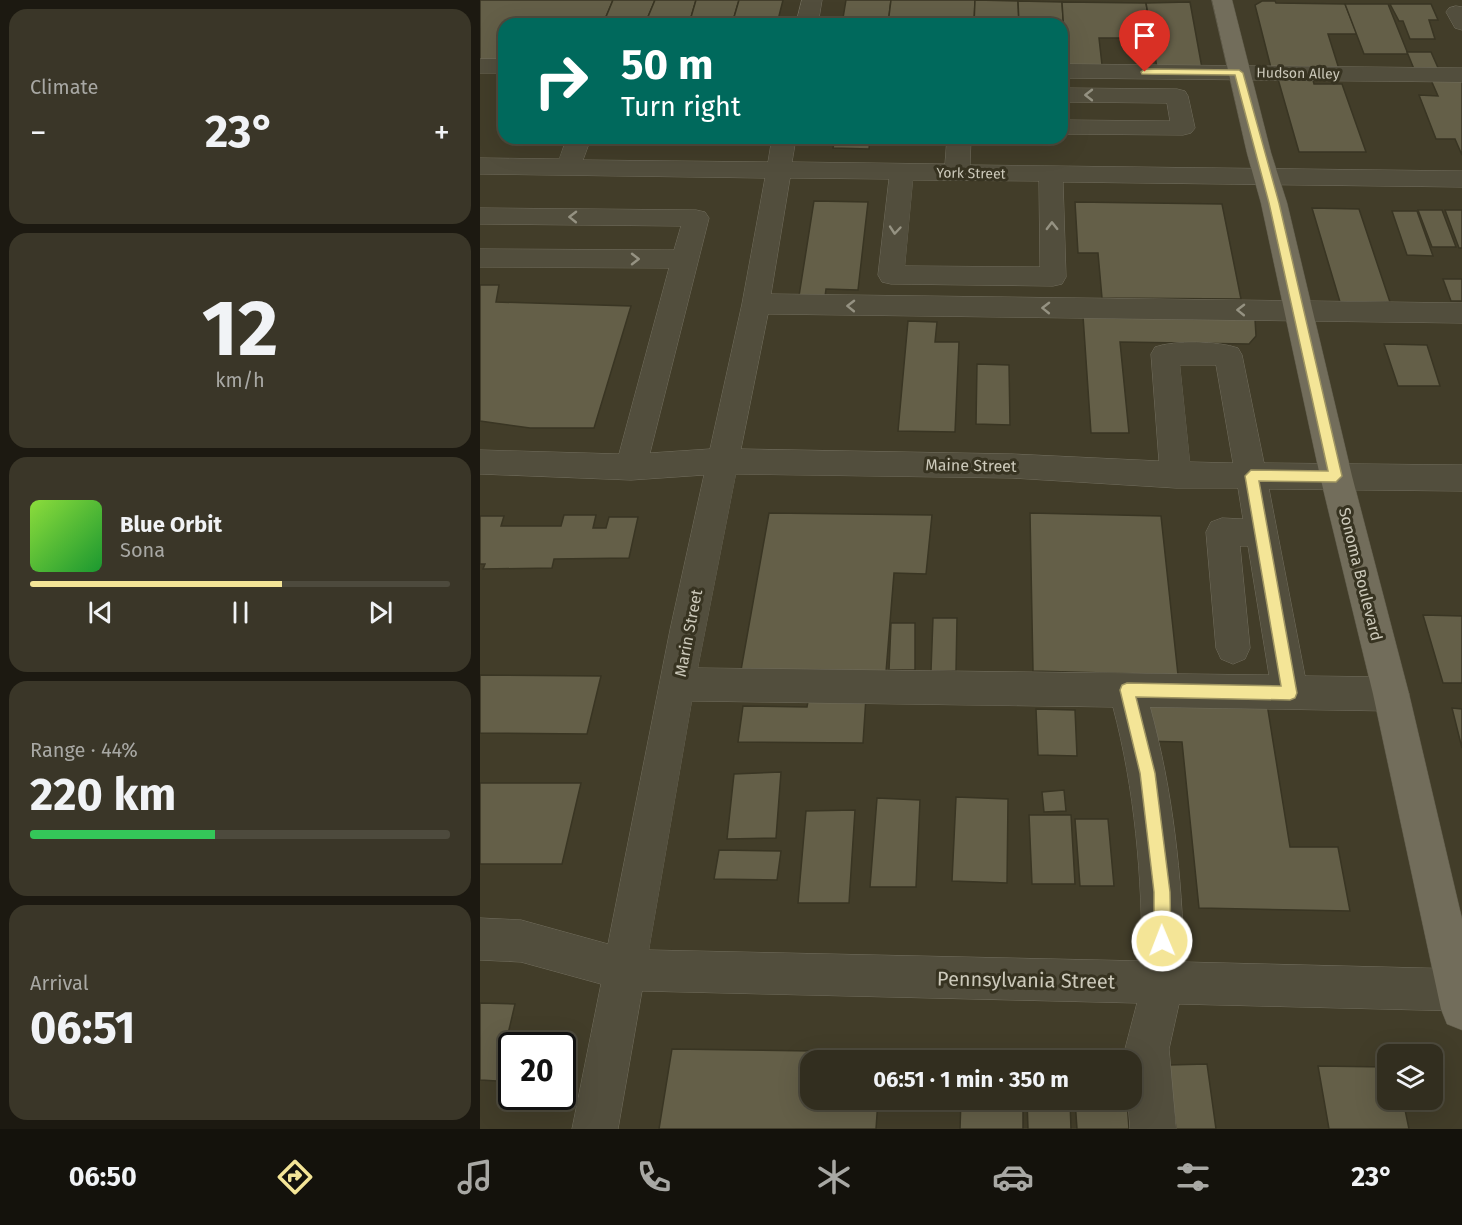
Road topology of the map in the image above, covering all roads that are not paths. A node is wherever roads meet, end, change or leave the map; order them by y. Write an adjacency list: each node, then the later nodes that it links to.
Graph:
1 (812, 0): 3 (street)
2 (1222, 0): 7 (main road, Sonoma Boulevard)
3 (808, 18)
4 (480, 66): 5 (street)
5 (498, 66)
6 (1068, 71): 7 (street, Hudson Alley)
7 (1239, 73): 8 (street, Hudson Alley); 23 (main road, Sonoma Boulevard)
8 (1462, 75)
9 (1068, 95): 11 (street, one-way to 9)
10 (1068, 127): 11 (street)
11 (1095, 127): 22 (street)
12 (561, 144): 18 (street)
13 (575, 144): 18 (street)
14 (943, 144): 20 (street)
15 (957, 144): 20 (street)
16 (781, 154): 18 (street, York Street); 19 (street, York Street); 28 (street, Marin Street)
17 (480, 166): 18 (street, York Street)
18 (559, 167)
19 (902, 172): 20 (street, York Street); 21 (street, one-way to 21)
20 (948, 172): 21 (street, York Street)
21 (1051, 173): 22 (street, York Street)
22 (1100, 174): 23 (street, York Street)
23 (1267, 176): 24 (street, York Street); 29 (main road, Sonoma Boulevard)
24 (1462, 179)
25 (480, 216): 27 (street, one-way to 25)
26 (480, 258): 27 (street, one-way to 27)
27 (686, 259): 33 (street)
28 (756, 304): 29 (street, one-way to 28); 31 (street, Marin Street)
29 (1299, 311): 30 (street); 36 (main road, Sonoma Boulevard)
30 (1462, 313)
31 (723, 461): 33 (street, Maine Street); 34 (street, Maine Street); 40 (street, Marin Street)
32 (480, 462): 33 (street, Maine Street)
33 (631, 467)
34 (1176, 475): 35 (street, Maine Street); 35 (street)
35 (1251, 476): 36 (street, Maine Street); 38 (street)
36 (1336, 476): 37 (street, Maine Street); 43 (main road, Sonoma Boulevard)
37 (1462, 478)
38 (1262, 533): 39 (street); 42 (street)
39 (1233, 648)
40 (679, 684): 41 (street); 45 (street, Marin Street)
41 (1127, 690): 42 (street); 46 (street)
42 (1290, 693): 43 (street)
43 (1391, 694): 47 (main road, Sonoma Boulevard)
44 (480, 939): 45 (street, Pennsylvania Street)
45 (625, 970): 46 (street, Pennsylvania Street); 48 (street, Marin Street)
46 (1163, 983): 47 (street, Pennsylvania Street); 49 (street)
47 (1461, 996)
48 (595, 1129)
49 (1153, 1129)

